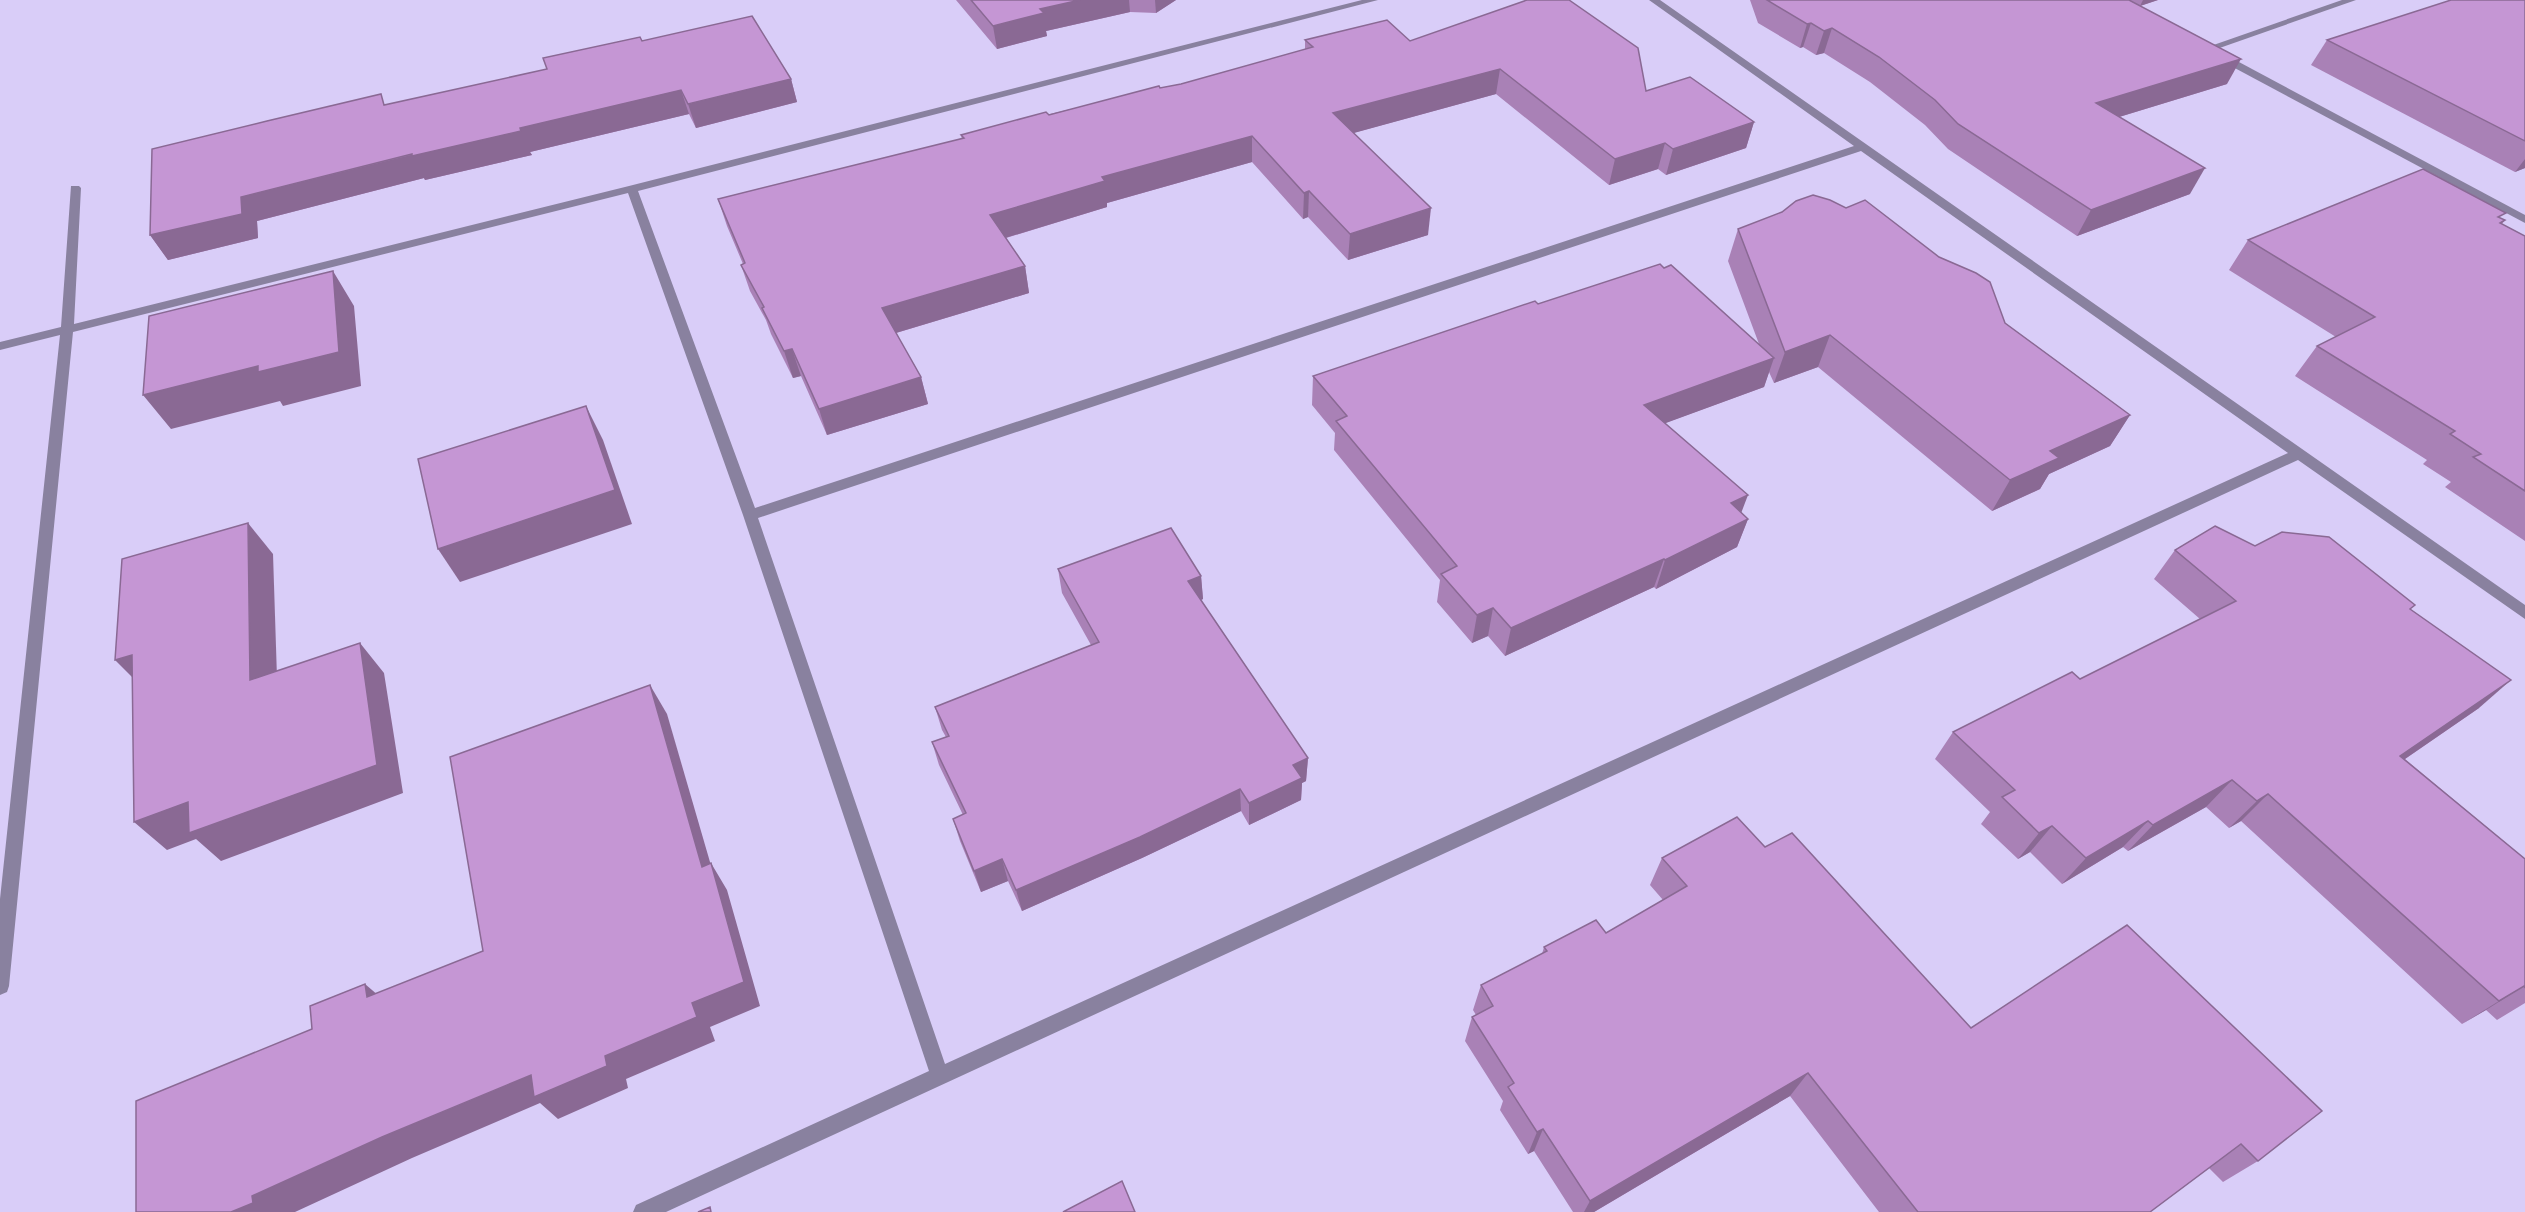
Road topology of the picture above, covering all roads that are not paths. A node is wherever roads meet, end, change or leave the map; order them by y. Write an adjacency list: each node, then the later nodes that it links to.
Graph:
1 (1373, 0): 6 (street)
2 (1654, 0): 4 (street)
3 (2351, 0): 7 (street)
4 (1862, 147): 10 (street); 11 (street)
5 (75, 188): 8 (street)
6 (632, 189): 8 (street); 11 (street)
7 (2525, 220)
8 (67, 329): 9 (street); 13 (street)
9 (0, 346)
10 (2300, 454): 12 (street); 14 (street)
11 (750, 515): 14 (street)
12 (2525, 613)
13 (0, 986)
14 (940, 1076): 15 (street)
15 (643, 1212)

